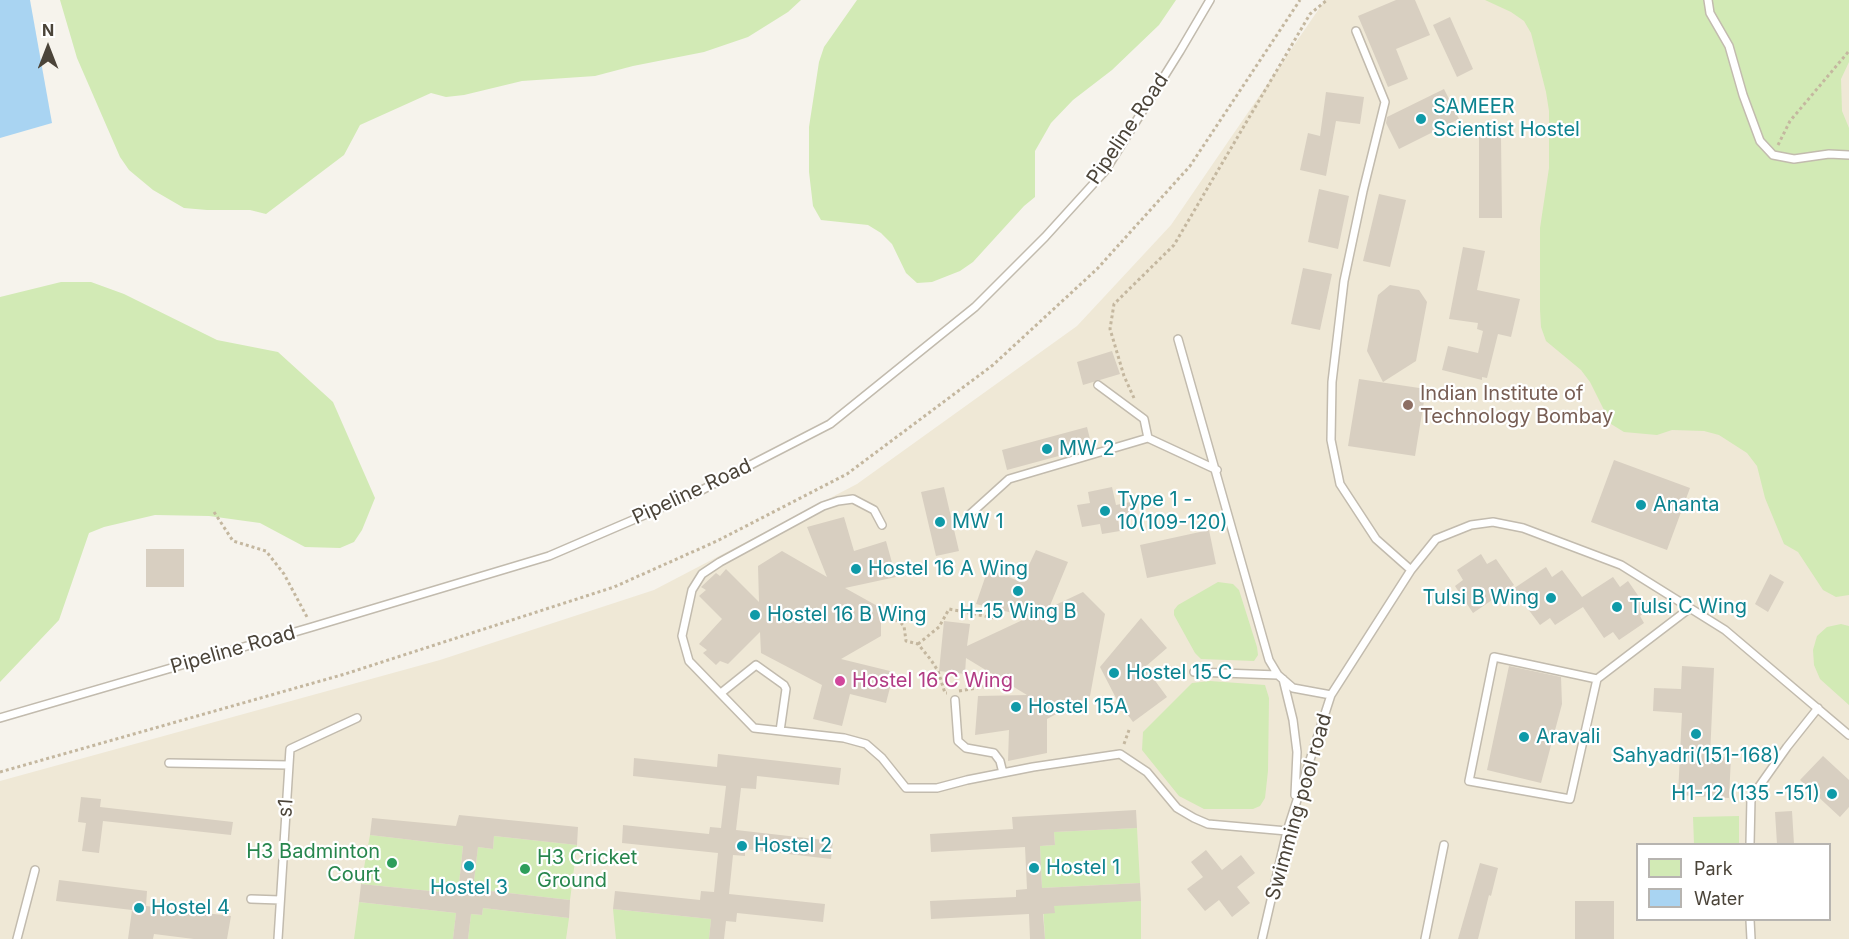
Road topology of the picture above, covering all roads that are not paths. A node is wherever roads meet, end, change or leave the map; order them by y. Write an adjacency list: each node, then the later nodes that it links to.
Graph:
1 (1210, 0): 20 (lane, Pipeline Road)
2 (1708, 0): 4 (lane)
3 (1356, 31): 11 (lane)
4 (1849, 155)
5 (1178, 339): 8 (lane)
6 (1098, 384): 7 (lane)
7 (1148, 438): 8 (lane); 9 (lane)
8 (1217, 470): 14 (lane)
9 (967, 517)
10 (882, 525): 16 (lane)
11 (1411, 570): 12 (lane, Swimming pool road); 17 (lane, Swimming pool road)
12 (1690, 608): 15 (lane); 19 (lane, Swimming pool road)
13 (1194, 672): 14 (lane)
14 (1281, 677): 17 (lane); 27 (lane)
15 (1597, 679): 15 (lane)
16 (721, 693): 22 (lane); 22 (lane)
17 (1332, 695): 27 (lane, Swimming pool road)
18 (955, 700): 26 (lane)
19 (1818, 708): 23 (lane, Swimming pool road); 29 (lane)
20 (0, 718)
21 (357, 718): 25 (lane, s1)
22 (780, 731): 26 (lane)
23 (1849, 735)
24 (169, 763): 25 (lane)
25 (289, 765): 33 (lane, s1)
26 (1002, 773): 28 (lane)
27 (1295, 806): 28 (lane, Swimming pool road)
28 (1287, 831): 37 (lane, Swimming pool road)
29 (1750, 843)
30 (1444, 845): 38 (lane)
31 (35, 870): 35 (lane)
32 (251, 899): 33 (lane)
33 (280, 900): 36 (lane, s1)
34 (1750, 921): 39 (lane)
35 (16, 939)
36 (278, 939)
37 (1262, 939)
38 (1425, 939)
39 (1751, 939)

